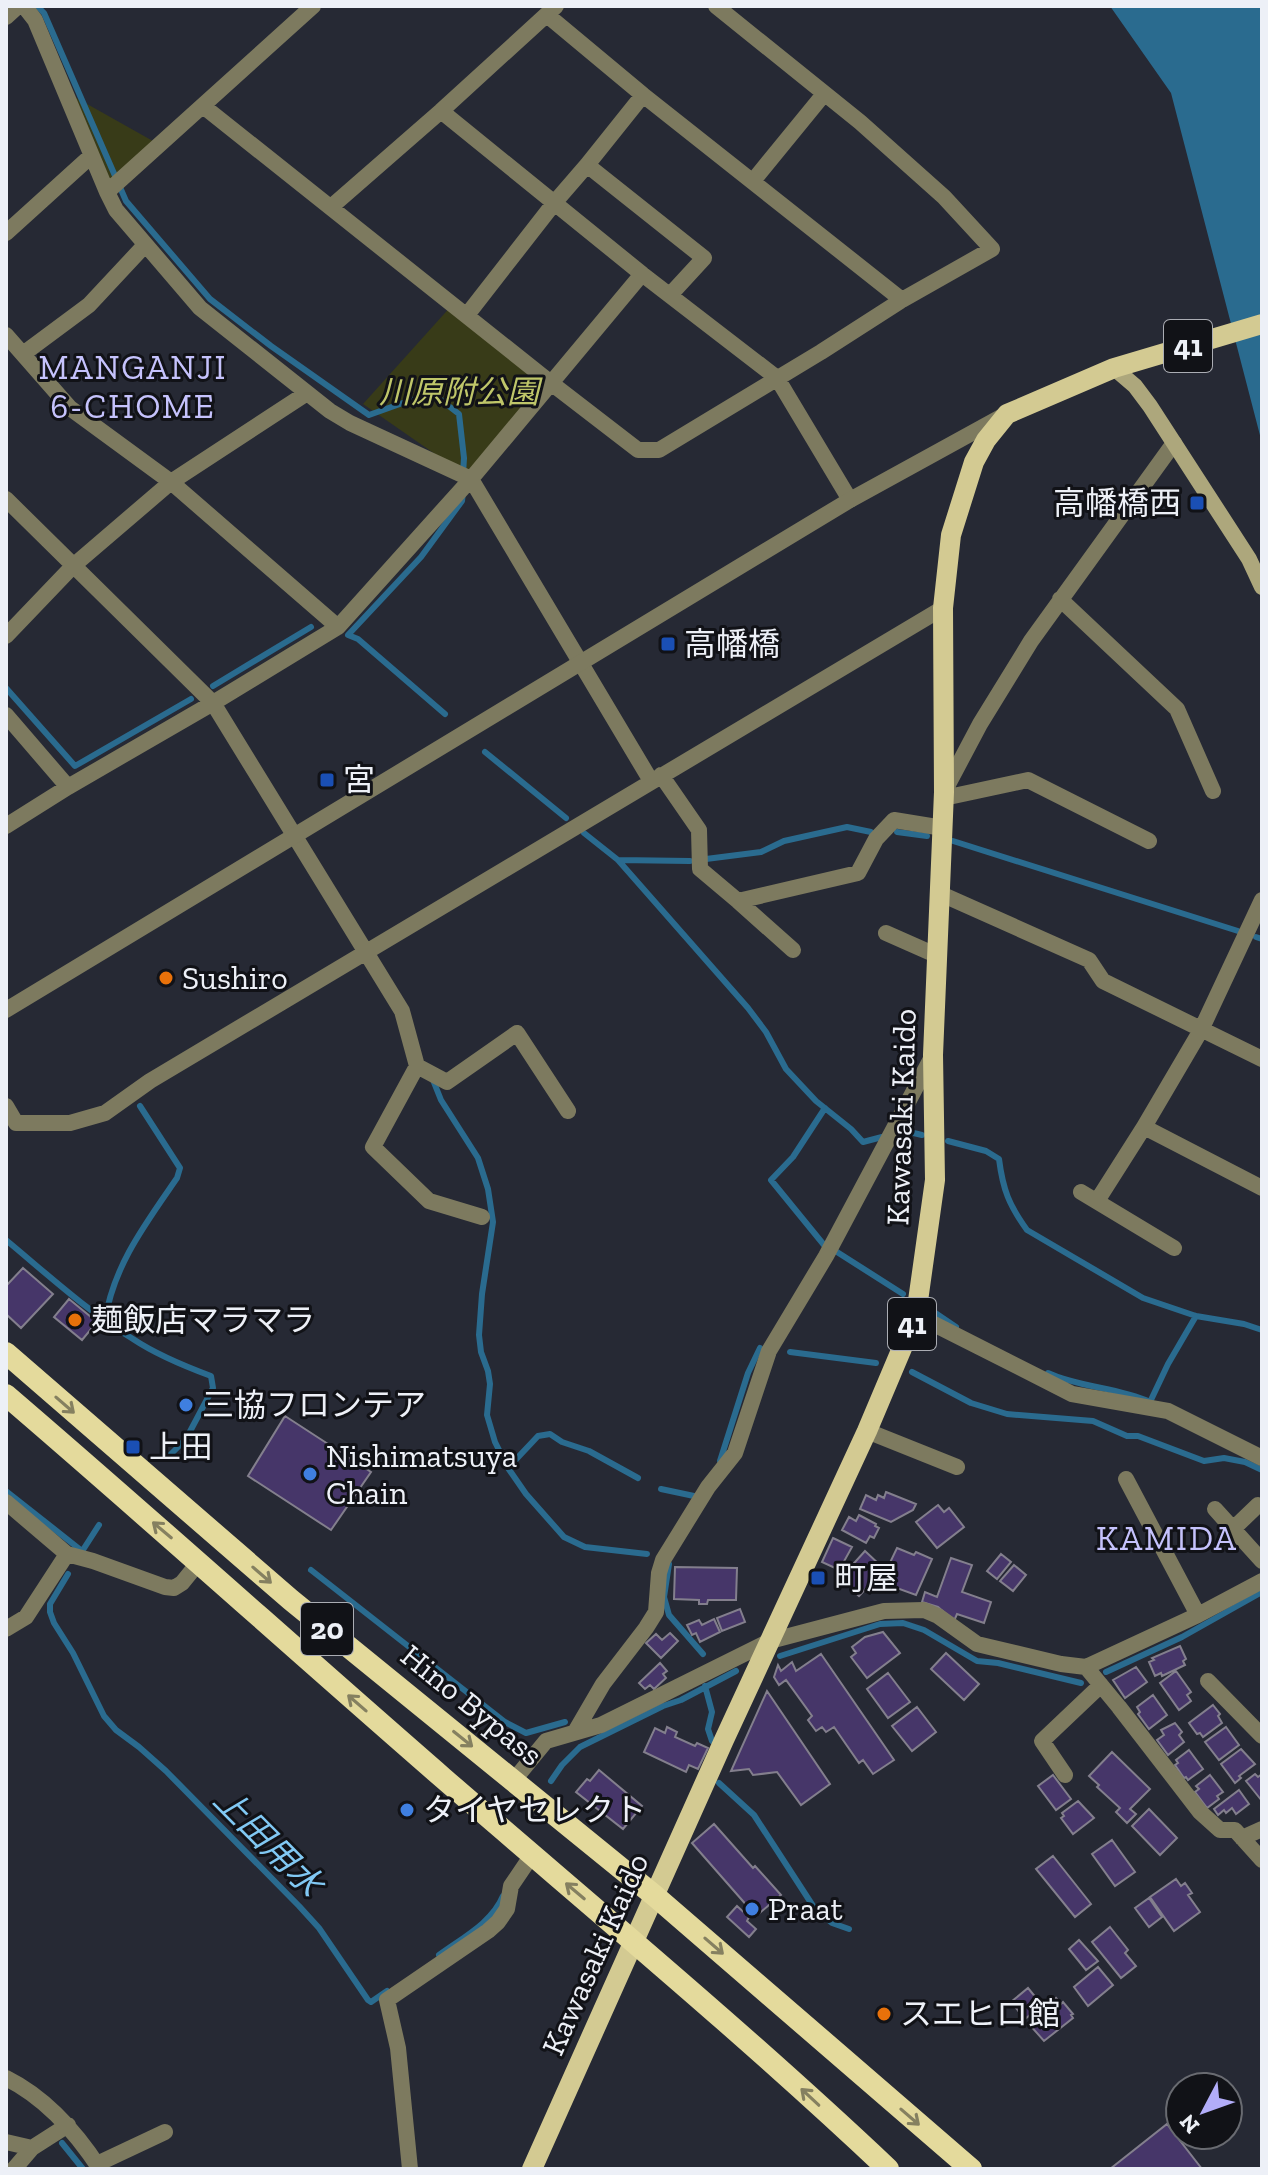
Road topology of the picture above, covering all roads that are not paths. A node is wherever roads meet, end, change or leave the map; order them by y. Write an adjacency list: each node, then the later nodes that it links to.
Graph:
1 (21, 6): 5 (street); 10 (street)
2 (313, 6): 8 (street)
3 (716, 6): 6 (street)
4 (551, 10): 7 (street); 9 (street)
5 (6, 17)
6 (824, 94): 12 (street); 20 (street)
7 (643, 95): 11 (street); 12 (street)
8 (203, 106): 13 (street); 15 (street)
9 (441, 111): 14 (street); 15 (street)
10 (91, 156): 13 (street); 16 (street)
11 (587, 165): 14 (street); 19 (street)
12 (753, 181): 20 (street)
13 (107, 192): 17 (street)
14 (555, 202): 18 (street); 21 (street)
15 (331, 207): 21 (street)
16 (6, 233)
17 (145, 245): 24 (street); 28 (street)
18 (642, 274): 19 (street); 27 (street)
19 (670, 295): 26 (street)
20 (902, 300): 26 (street)
21 (467, 315): 27 (street)
22 (1262, 324): 25 (main road, Kawasaki Kaido / 41)
23 (6, 335): 24 (street)
24 (23, 354): 32 (street)
25 (1114, 368): 29 (main road, Kawasaki Kaido / 41); 30 (main road)
26 (777, 378): 27 (street); 34 (street)
27 (551, 383): 31 (street)
28 (307, 393): 31 (street); 32 (street)
29 (1007, 414): 34 (street); 38 (main road, Kawasaki Kaido / 41)
30 (1174, 443): 36 (main road); 37 (street)
31 (471, 479): 39 (street); 41 (street)
32 (171, 482): 35 (street); 39 (street)
33 (6, 499): 35 (street)
34 (850, 500): 41 (street)
35 (73, 566): 40 (street); 42 (street)
36 (1262, 587)
37 (1060, 599): 46 (street); 47 (street)
38 (943, 608): 44 (street); 47 (main road, Kawasaki Kaido / 41)
39 (338, 627): 42 (street)
40 (6, 636)
41 (580, 664): 44 (street); 50 (street)
42 (213, 703): 45 (street); 50 (street)
43 (6, 715): 45 (street)
44 (656, 778): 54 (street); 57 (street)
45 (68, 787): 48 (street)
46 (1213, 791)
47 (944, 795): 49 (main road, Kawasaki Kaido / 41); 51 (street)
48 (6, 826)
49 (943, 828): 52 (main road, Kawasaki Kaido / 41); 54 (street)
50 (294, 834): 57 (street); 59 (street)
51 (1149, 841)
52 (941, 894): 58 (main road, Kawasaki Kaido / 41); 60 (street)
53 (1262, 900): 60 (street)
54 (738, 901): 56 (street)
55 (886, 933): 58 (street)
56 (793, 950)
57 (365, 952): 63 (street); 64 (street)
58 (938, 956): 61 (main road, Kawasaki Kaido / 41)
59 (6, 1010)
60 (1201, 1030): 62 (street); 66 (street)
61 (933, 1055): 72 (main road, Kawasaki Kaido / 41); 93 (street)
62 (1262, 1059)
63 (417, 1066): 65 (street); 70 (street)
64 (6, 1106)
65 (568, 1111)
66 (1144, 1127): 67 (street); 69 (street)
67 (1262, 1188)
68 (1081, 1192): 69 (street)
69 (1097, 1201): 71 (street)
70 (482, 1217)
71 (1174, 1248)
72 (916, 1315): 75 (main road, Kawasaki Kaido / 41); 76 (street)
73 (6, 1353): 96 (highway, Hino Bypass / 20, one-way to 96)
74 (6, 1395): 85 (highway, 20, one-way to 74)
75 (867, 1431): 77 (street); 89 (main road, Kawasaki Kaido / 41)
76 (1262, 1458)
77 (957, 1467)
78 (1126, 1479): 87 (street)
79 (6, 1502): 83 (street)
80 (1258, 1505): 82 (street)
81 (1215, 1509): 82 (street)
82 (1233, 1529): 84 (street)
83 (67, 1554): 85 (street); 88 (street)
84 (1262, 1561)
85 (199, 1562): 99 (highway, 20, one-way to 85)
86 (1262, 1581): 87 (street)
87 (1198, 1615): 90 (street)
88 (6, 1629)
89 (770, 1641): 90 (street); 93 (street); 101 (main road, Kawasaki Kaido / 41)
90 (1086, 1667): 92 (street)
91 (1208, 1681): 94 (street)
92 (1101, 1685): 95 (street); 98 (street)
93 (575, 1732): 96 (street)
94 (1262, 1736)
95 (1065, 1775)
96 (514, 1780): 101 (highway, Hino Bypass / 20)
97 (1262, 1829): 98 (street)
98 (1242, 1838): 100 (street)
99 (532, 1855): 102 (highway, 20, one-way to 99); 111 (street)
100 (1262, 1860)
101 (655, 1896): 102 (main road, Kawasaki Kaido / 41); 113 (highway, Hino Bypass / 20, one-way to 113)
102 (634, 1942): 109 (highway, 20, one-way to 102); 112 (main road, Kawasaki Kaido / 41)
103 (6, 2078): 104 (street)
104 (68, 2125): 107 (street); 108 (street)
105 (165, 2132): 108 (street)
106 (6, 2142): 107 (street)
107 (32, 2148): 110 (street)
108 (99, 2167)
109 (881, 2167)
110 (14, 2169)
111 (410, 2169)
112 (532, 2169)
113 (971, 2169)

